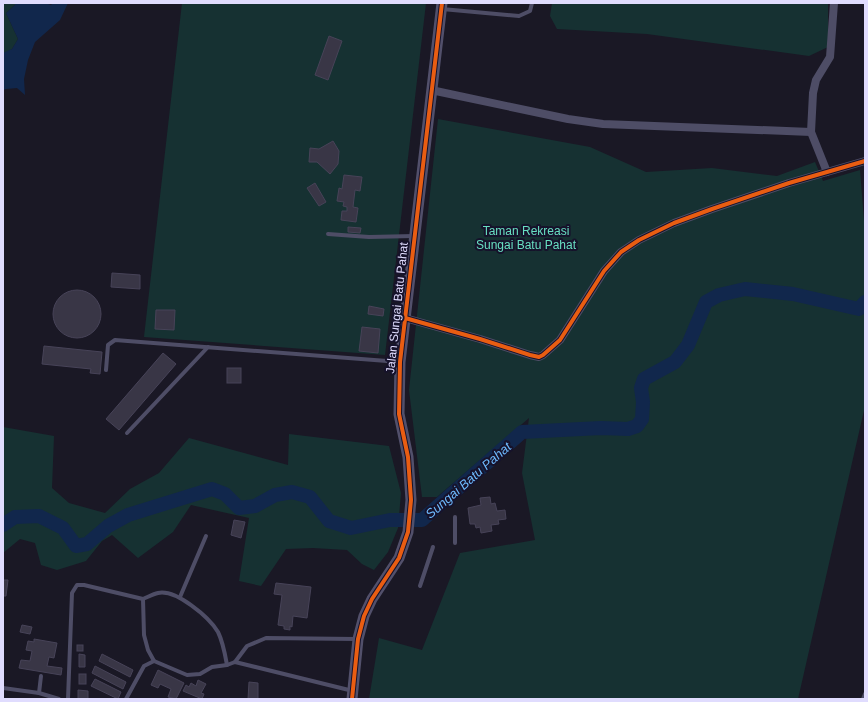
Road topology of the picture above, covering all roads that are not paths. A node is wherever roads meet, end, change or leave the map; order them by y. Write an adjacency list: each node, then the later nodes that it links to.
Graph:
1 (532, 3): 3 (lane)
2 (834, 3): 5 (street)
3 (442, 6): 4 (street, Jalan Sungai Batu Pahat)
4 (431, 90): 5 (street); 9 (street, Jalan Sungai Batu Pahat)
5 (811, 132): 7 (street)
6 (865, 161): 7 (street)
7 (827, 172): 10 (street)
8 (328, 234): 9 (lane)
9 (414, 236): 10 (street, Jalan Sungai Batu Pahat)
10 (405, 318): 12 (street, Jalan Sungai Batu Pahat)
11 (208, 347): 12 (lane); 13 (lane); 14 (lane)
12 (400, 362): 22 (street, Jalan Sungai Batu Pahat)
13 (106, 370)
14 (127, 433)
15 (455, 517): 17 (lane)
16 (206, 536): 20 (lane)
17 (455, 544)
18 (433, 548): 19 (lane)
19 (420, 586)
20 (180, 597): 21 (lane); 25 (lane)
21 (144, 599): 23 (lane); 32 (lane)
22 (358, 639): 24 (lane); 30 (street, Jalan Sungai Batu Pahat)
23 (154, 661): 25 (lane); 33 (lane)
24 (235, 662): 25 (lane); 30 (lane)
25 (227, 665)
26 (41, 676): 28 (lane)
27 (3, 688): 28 (lane)
28 (39, 693): 31 (lane)
29 (865, 694): 34 (lane)
30 (353, 695)
31 (59, 699)
32 (68, 699)
33 (126, 699)
34 (863, 699)

